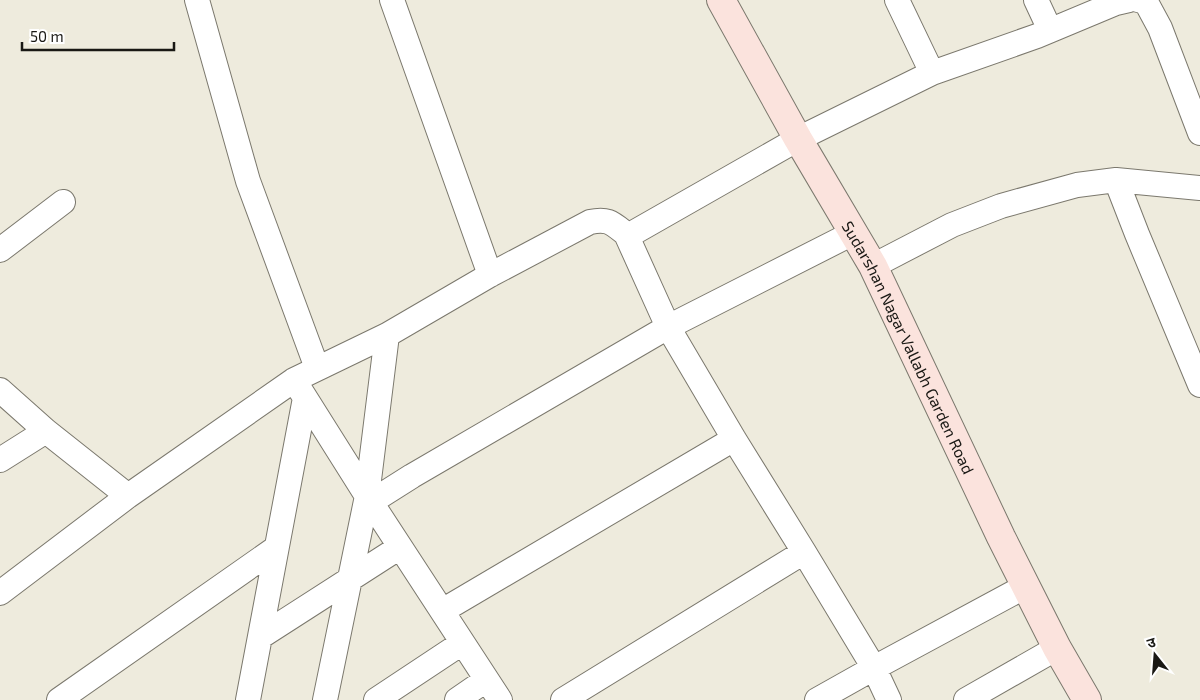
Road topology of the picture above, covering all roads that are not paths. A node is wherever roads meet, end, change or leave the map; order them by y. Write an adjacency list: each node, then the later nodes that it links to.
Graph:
1 (197, 0): 22 (street)
2 (392, 0): 19 (street)
3 (721, 0): 11 (street, Sudarshan Nagar Vallabh Garden Road)
4 (897, 0): 9 (street)
5 (1036, 0): 8 (street)
6 (1130, 0): 8 (street)
7 (1138, 0): 10 (street)
8 (1050, 30): 9 (street)
9 (932, 73): 11 (street)
10 (1200, 133)
11 (798, 140): 15 (street, Sudarshan Nagar Vallabh Garden Road); 16 (street)
12 (1116, 180): 13 (street); 18 (street); 23 (street)
13 (1200, 188)
14 (63, 202): 17 (street)
15 (853, 233): 18 (street, Sudarshan Nagar Vallabh Garden Road); 20 (street)
16 (626, 234): 19 (street); 20 (street)
17 (0, 250)
18 (873, 266): 35 (street, Sudarshan Nagar Vallabh Garden Road)
19 (490, 275): 21 (street)
20 (668, 327): 27 (street); 30 (street)
21 (387, 335): 22 (street); 30 (street)
22 (317, 368): 24 (street)
23 (1200, 385)
24 (299, 389): 29 (street); 30 (street); 32 (street)
25 (0, 390): 26 (street)
26 (46, 430): 28 (street); 29 (street)
27 (734, 439): 33 (street); 37 (street)
28 (0, 460)
29 (128, 496): 36 (street)
30 (369, 499): 31 (street); 34 (street)
31 (400, 547): 34 (street); 37 (street)
32 (276, 548): 38 (street); 43 (street)
33 (804, 552): 41 (street); 49 (street)
34 (349, 580): 38 (street); 45 (street)
35 (1026, 586): 40 (street, Sudarshan Nagar Vallabh Garden Road); 41 (street)
36 (0, 593)
37 (442, 611): 39 (street)
38 (260, 637): 44 (street)
39 (462, 643): 42 (street); 46 (street)
40 (1057, 648): 52 (street); 53 (street, Sudarshan Nagar Vallabh Garden Road)
41 (874, 668): 50 (street); 51 (street)
42 (486, 680): 47 (street); 48 (street)
43 (59, 700)
44 (248, 700)
45 (325, 700)
46 (376, 700)
47 (457, 700)
48 (500, 700)
49 (563, 700)
50 (817, 700)
51 (889, 700)
52 (966, 700)
53 (1087, 700)

